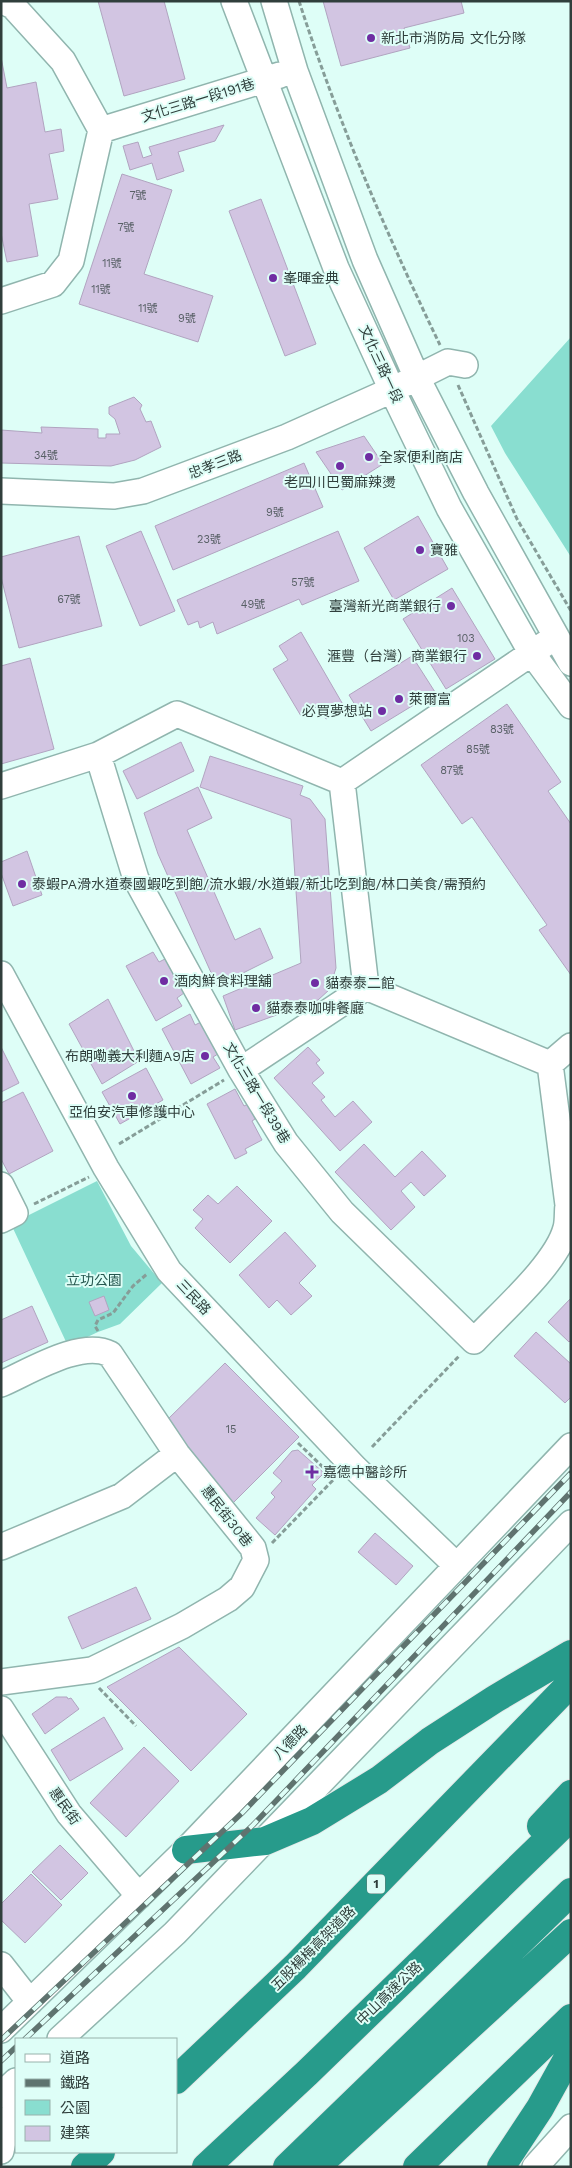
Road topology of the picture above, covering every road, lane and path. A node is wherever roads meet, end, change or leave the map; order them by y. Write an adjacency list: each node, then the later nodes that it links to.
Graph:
1 (2, 1): 7 (street)
2 (234, 1): 6 (street, 文化三路一段)
3 (274, 1): 5 (street, 文化三路一段)
4 (299, 1): 9 (path)
5 (295, 71): 6 (street, 文化三路一段191巷); 10 (street, 文化三路一段)
6 (265, 80): 7 (street, 文化三路一段191巷); 11 (street, 文化三路一段)
7 (101, 130): 8 (street)
8 (1, 301)
9 (457, 363): 10 (street, 忠孝三路); 13 (path)
10 (417, 378): 11 (street, 忠孝三路); 14 (street, 文化三路一段)
11 (392, 390): 12 (street, 忠孝三路); 15 (street, 文化三路一段)
12 (1, 491)
13 (571, 611)
14 (556, 638): 15 (street); 16 (street, 文化三路一段)
15 (531, 652): 17 (street, 文化三路一段); 19 (street)
16 (571, 663)
17 (571, 706)
18 (98, 755): 19 (street); 20 (street); 25 (street, 文化三路一段39巷)
19 (342, 782): 22 (street)
20 (1, 786)
21 (1, 974): 43 (street, 三民路)
22 (366, 987): 24 (street); 25 (street)
23 (571, 1046): 24 (street)
24 (550, 1064): 31 (street)
25 (241, 1070): 26 (path); 31 (street, 文化三路一段39巷)
26 (119, 1144)
27 (96, 1173): 29 (path)
28 (1, 1185): 29 (street)
29 (8, 1216)
30 (151, 1270): 32 (path)
31 (474, 1341): 36 (path)
32 (110, 1354): 33 (street); 37 (street, 惠民街30巷)
33 (1, 1384)
34 (298, 1444): 39 (path)
35 (571, 1446): 43 (street, 八德路)
36 (372, 1447)
37 (177, 1454): 41 (street); 42 (street, 惠民街30巷)
38 (343, 1470): 39 (path)
39 (335, 1478): 42 (path)
40 (571, 1523): 52 (street)
41 (1, 1546)
42 (256, 1560): 45 (street, 惠民街30巷)
43 (457, 1566): 53 (street, 八德路)
44 (571, 1654): 52 (highway)
45 (1, 1682)
46 (571, 1683): 64 (highway, 五股楊梅高架道路 / 1)
47 (107, 1684): 49 (path)
48 (1, 1709): 55 (street, 惠民街)
49 (136, 1726)
50 (571, 1794): 63 (highway)
51 (571, 1818): 63 (highway, 中山高速公路)
52 (265, 1841): 53 (highway); 61 (street)
53 (186, 1850): 55 (street, 八德路)
54 (571, 1892): 73 (highway)
55 (139, 1896): 58 (street, 八德路)
56 (571, 1933): 74 (highway)
57 (1, 1965): 58 (street)
58 (30, 2002): 60 (street, 八德路)
59 (571, 2018): 75 (highway)
60 (1, 2030)
61 (61, 2038)
62 (571, 2052): 76 (highway)
63 (307, 2073): 72 (highway, 中山高速公路)
64 (178, 2078)
65 (15, 2082): 66 (street)
66 (1, 2095)
67 (15, 2112): 69 (street)
68 (571, 2128): 77 (street)
69 (1, 2151)
70 (100, 2153): 71 (highway)
71 (85, 2167)
72 (206, 2167)
73 (287, 2167)
74 (316, 2167)
75 (417, 2167)
76 (501, 2167)
77 (535, 2167)

